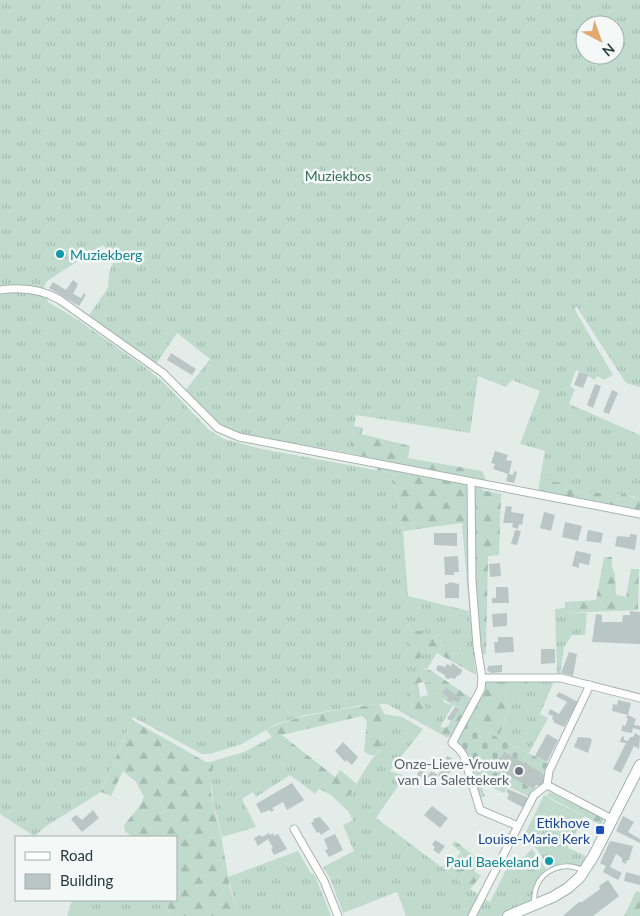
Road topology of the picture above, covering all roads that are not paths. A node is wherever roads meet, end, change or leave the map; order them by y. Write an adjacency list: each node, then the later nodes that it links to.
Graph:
1 (0, 290): 2 (street)
2 (471, 482): 3 (street); 4 (street)
3 (640, 514)
4 (482, 678): 5 (street); 10 (street)
5 (590, 684): 6 (street); 8 (street)
6 (640, 698)
7 (640, 765): 9 (main road)
8 (547, 785): 9 (street); 10 (street)
9 (612, 819): 12 (main road)
10 (518, 826): 15 (street)
11 (294, 829): 14 (street)
12 (584, 872): 13 (main road); 13 (lane)
13 (534, 905): 16 (main road)
14 (338, 916)
15 (472, 916)
16 (508, 916)

